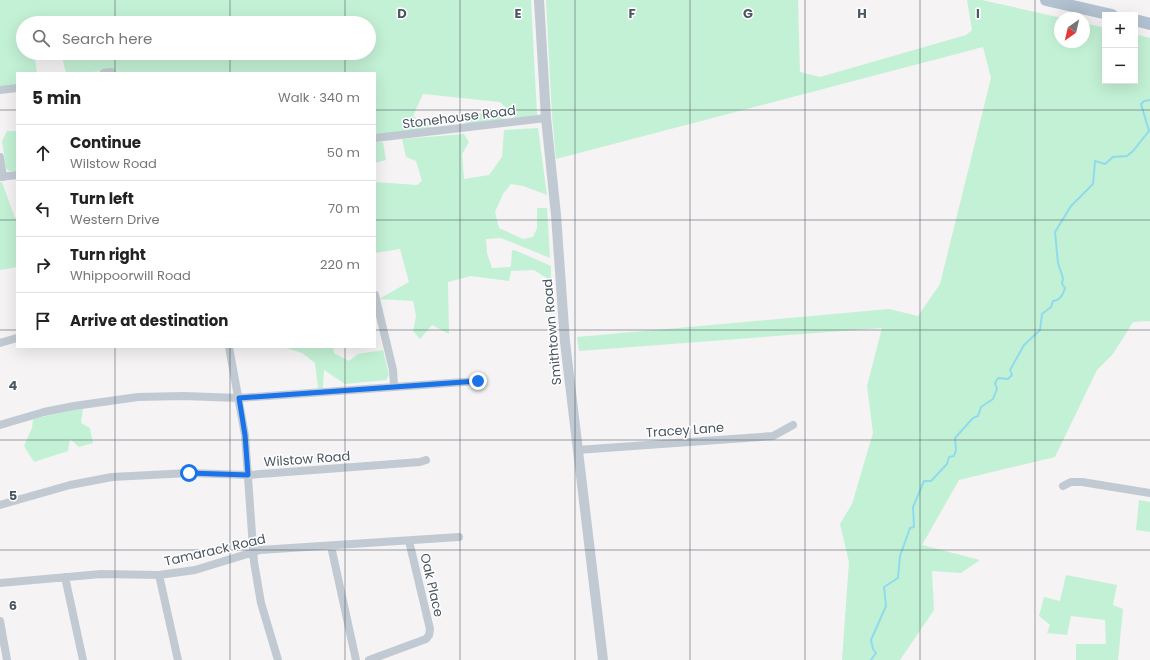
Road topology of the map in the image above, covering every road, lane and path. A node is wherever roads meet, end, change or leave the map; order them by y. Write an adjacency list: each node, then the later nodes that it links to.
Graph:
1 (539, 0): 8 (street, Smithtown Road)
2 (1046, 0): 3 (main road)
3 (1102, 13)
4 (1138, 21): 5 (main road)
5 (1150, 24)
6 (16, 88): 7 (street)
7 (0, 90)
8 (546, 118): 9 (street, Stonehouse Road); 22 (street, Smithtown Road)
9 (376, 138)
10 (0, 157): 12 (street)
11 (16, 176): 12 (street)
12 (2, 177)
13 (376, 299): 18 (street)
14 (16, 338): 15 (street)
15 (0, 343)
16 (229, 348): 19 (street)
17 (478, 381): 18 (street)
18 (394, 386): 19 (street)
19 (239, 398): 20 (street); 24 (street)
20 (0, 425)
21 (793, 425): 22 (street, Tracey Lane)
22 (577, 450): 42 (street, Smithtown Road)
23 (426, 460): 24 (street, Wilstow Road)
24 (248, 475): 27 (street, Wilstow Road); 31 (street)
25 (1063, 486): 26 (street)
26 (1150, 493)
27 (0, 504)
28 (459, 537): 29 (street, Tamarack Road)
29 (409, 541): 30 (street, Tamarack Road); 41 (street, Oak Place)
30 (331, 546): 31 (street, Tamarack Road); 40 (street)
31 (253, 552): 32 (street, Tamarack Road); 39 (street)
32 (158, 575): 33 (street, Tamarack Road); 38 (street)
33 (65, 577): 34 (street, Tamarack Road); 37 (street)
34 (0, 583)
35 (0, 621): 36 (street)
36 (7, 660)
37 (83, 660)
38 (178, 660)
39 (278, 660)
40 (356, 660)
41 (369, 660)
42 (603, 660)

